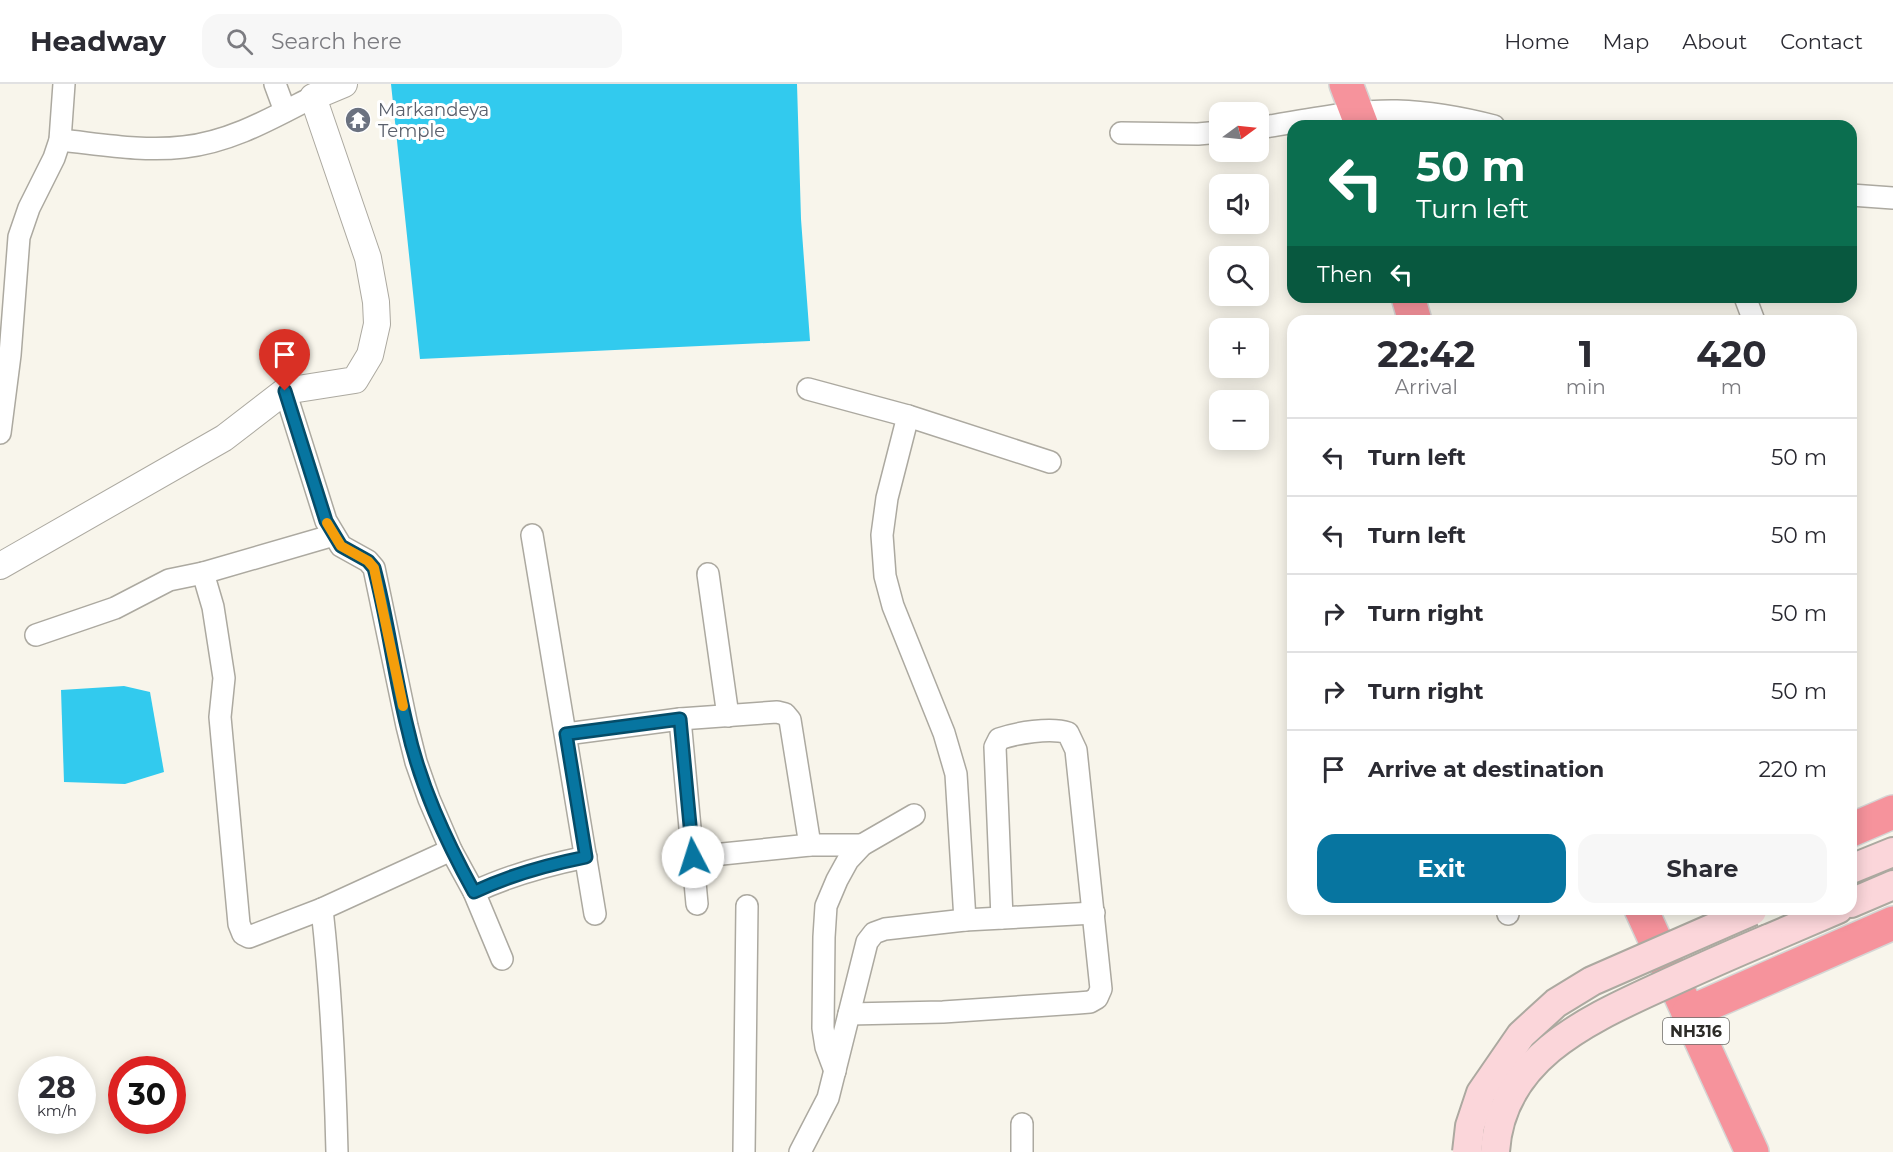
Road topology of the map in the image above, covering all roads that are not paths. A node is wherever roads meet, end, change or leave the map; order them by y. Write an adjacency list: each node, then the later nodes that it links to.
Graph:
1 (64, 84): 13 (street)
2 (275, 84): 6 (street)
3 (344, 84): 4 (street)
4 (313, 97): 6 (street); 18 (street)
5 (1355, 108): 7 (street); 8 (street)
6 (285, 111): 13 (street)
7 (1297, 120)
8 (1470, 120)
9 (1287, 122): 10 (street)
10 (1269, 126)
11 (1121, 133): 12 (street)
12 (1209, 133)
13 (60, 140): 16 (street)
14 (1857, 195): 15 (street)
15 (1893, 198)
16 (10, 236): 20 (street)
17 (808, 389): 19 (street)
18 (285, 391): 22 (street); 24 (street)
19 (908, 416): 21 (street); 53 (street)
20 (0, 433)
21 (1050, 462)
22 (334, 535): 25 (street); 36 (street)
23 (532, 535): 30 (street)
24 (0, 566)
25 (203, 573): 27 (street); 46 (street)
26 (708, 574): 28 (street)
27 (36, 635)
28 (728, 716): 29 (street); 34 (street)
29 (680, 719): 30 (street); 39 (street)
30 (566, 734): 38 (street)
31 (1893, 812): 33 (highway)
32 (914, 815): 35 (street)
33 (1857, 827)
34 (810, 845): 35 (street); 39 (street)
35 (862, 845): 58 (street)
36 (451, 850): 42 (street); 46 (street)
37 (1893, 852): 40 (main road)
38 (586, 857): 42 (street); 48 (street)
39 (693, 857): 44 (street)
40 (1857, 867)
41 (1893, 885): 43 (main road)
42 (474, 892): 55 (street)
43 (1857, 900)
44 (698, 904)
45 (747, 906): 61 (street)
46 (322, 909): 60 (street)
47 (1094, 913): 52 (street); 52 (street); 57 (street)
48 (595, 914)
49 (1650, 915): 56 (highway, NH316)
50 (1743, 915): 64 (main road, bridge)
51 (1824, 915): 65 (main road, bridge)
52 (1002, 918): 53 (street)
53 (965, 920): 57 (street)
54 (1893, 923): 56 (highway)
55 (502, 959)
56 (1688, 1013): 66 (highway, NH316)
57 (849, 1014): 58 (street)
58 (835, 1071): 62 (street)
59 (1022, 1124): 63 (street)
60 (337, 1152)
61 (744, 1152)
62 (800, 1152)
63 (1022, 1152)
64 (1467, 1152)
65 (1495, 1152)
66 (1752, 1152)

